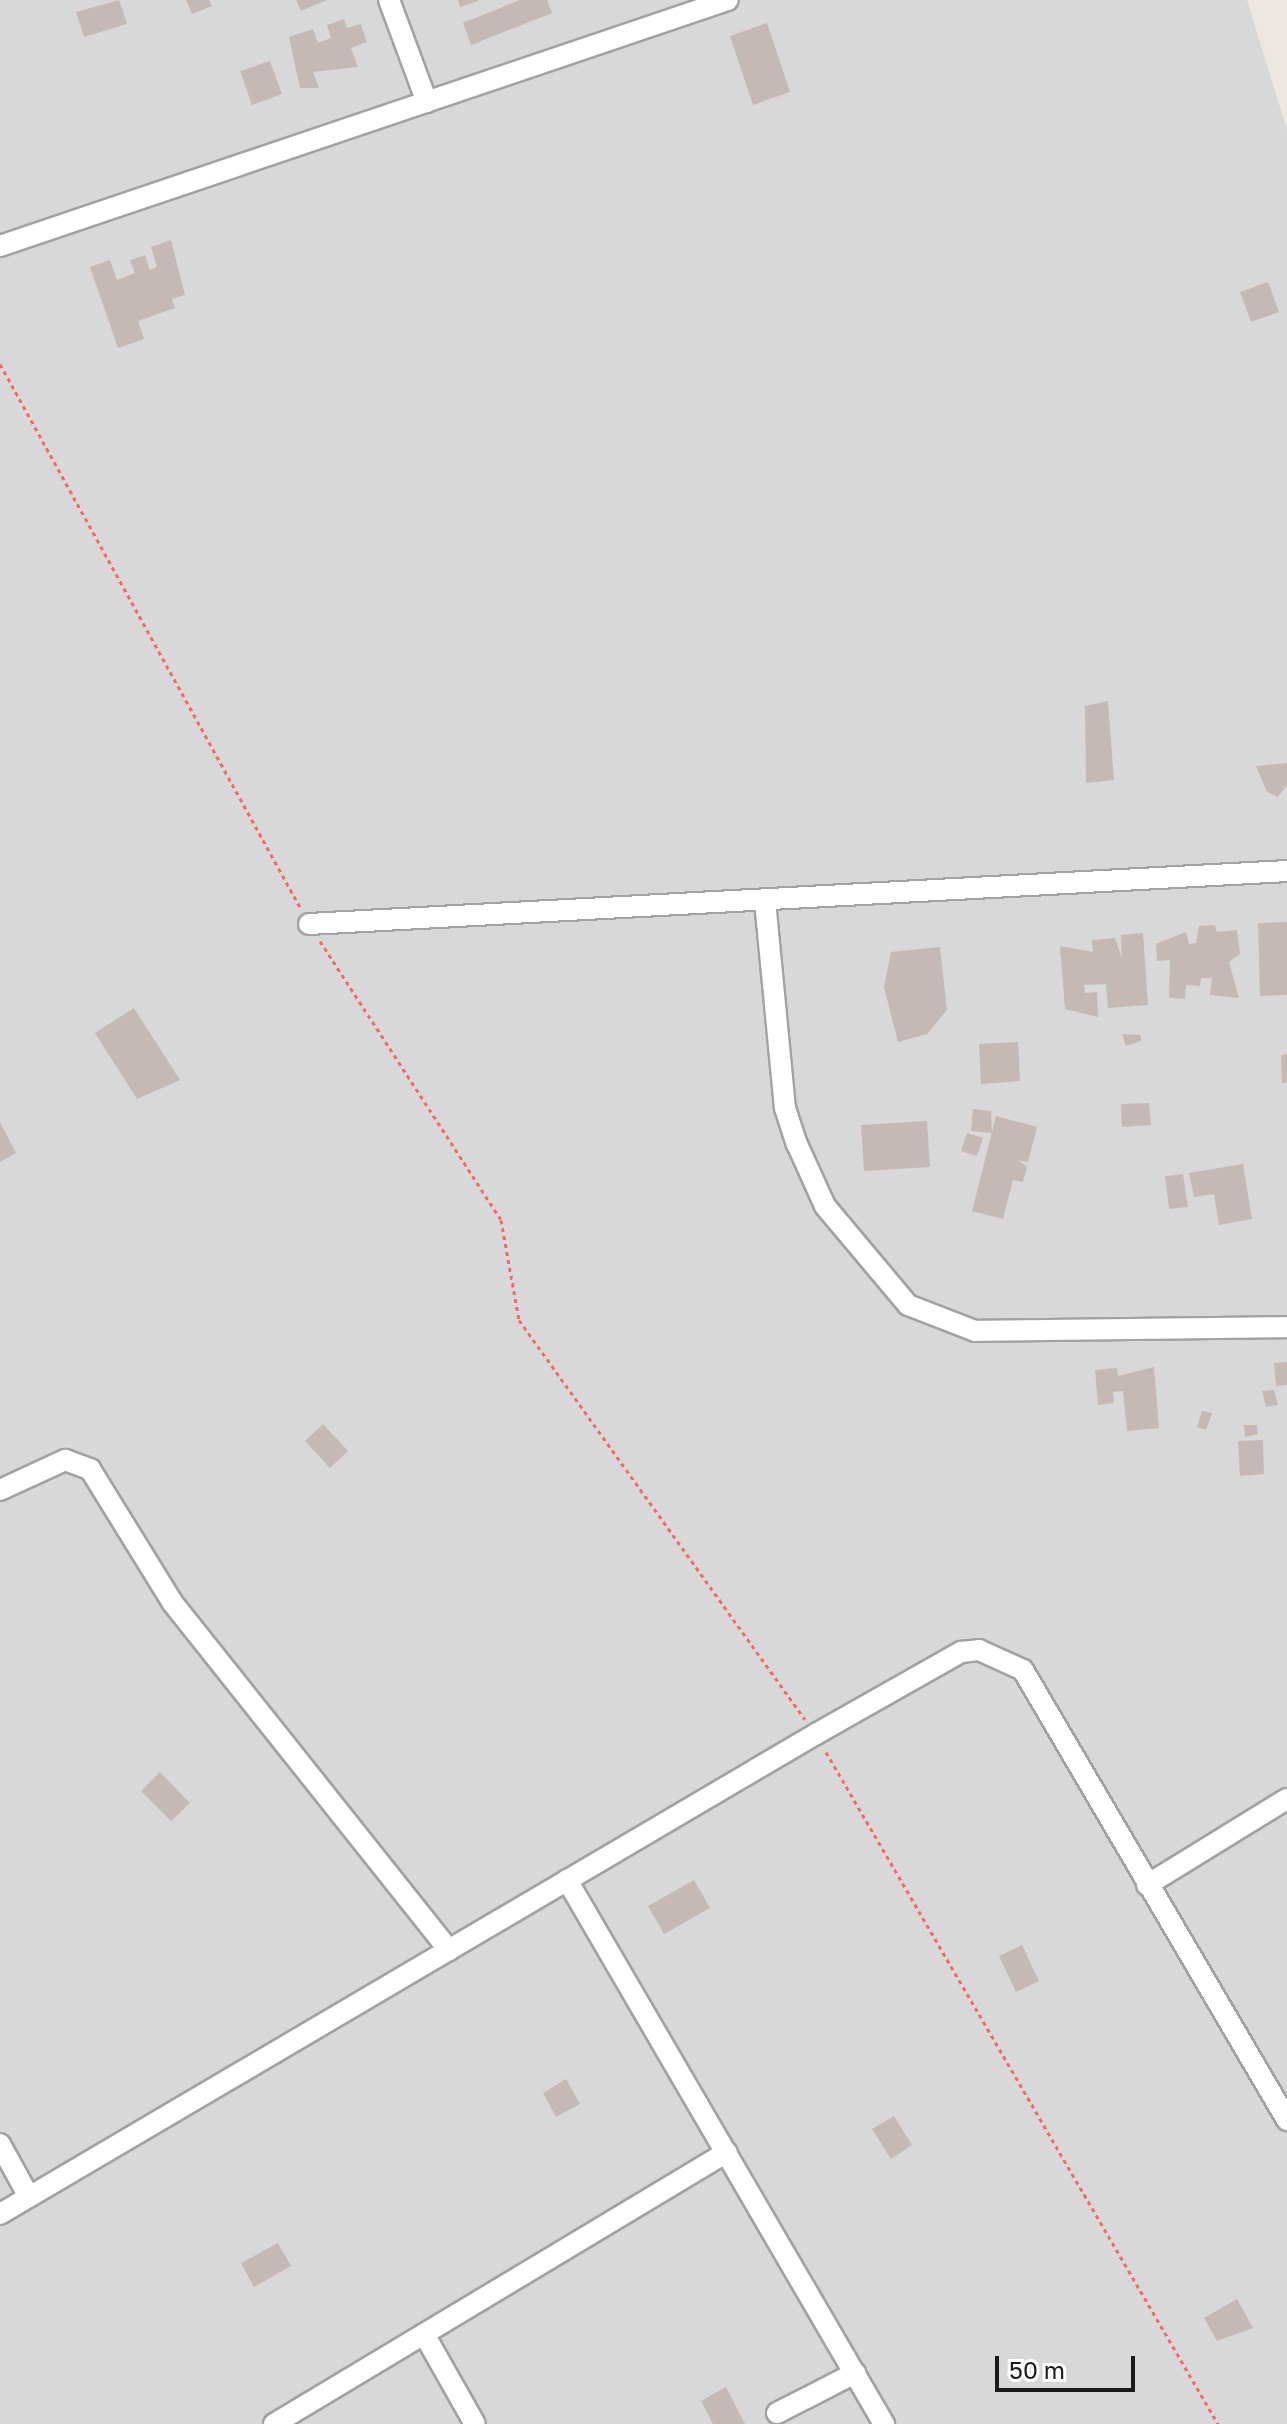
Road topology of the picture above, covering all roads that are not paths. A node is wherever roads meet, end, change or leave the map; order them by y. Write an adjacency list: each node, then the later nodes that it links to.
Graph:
1 (389, 0): 3 (street)
2 (728, 0): 3 (street)
3 (427, 102): 4 (street)
4 (0, 246)
5 (1287, 871): 6 (street)
6 (765, 901): 7 (street); 8 (street)
7 (309, 924)
8 (1287, 1327)
9 (0, 1490): 13 (street)
10 (1287, 1799): 12 (street)
11 (567, 1880): 12 (street); 13 (street); 16 (street)
12 (1147, 1885): 14 (street)
13 (449, 1950): 17 (street)
14 (1287, 2120)
15 (0, 2144): 17 (street)
16 (727, 2152): 19 (street); 20 (street)
17 (29, 2197): 18 (street)
18 (0, 2214)
19 (424, 2334): 22 (street); 23 (street)
20 (855, 2373): 21 (street); 24 (street)
21 (777, 2413)
22 (274, 2424)
23 (475, 2424)
24 (884, 2424)

